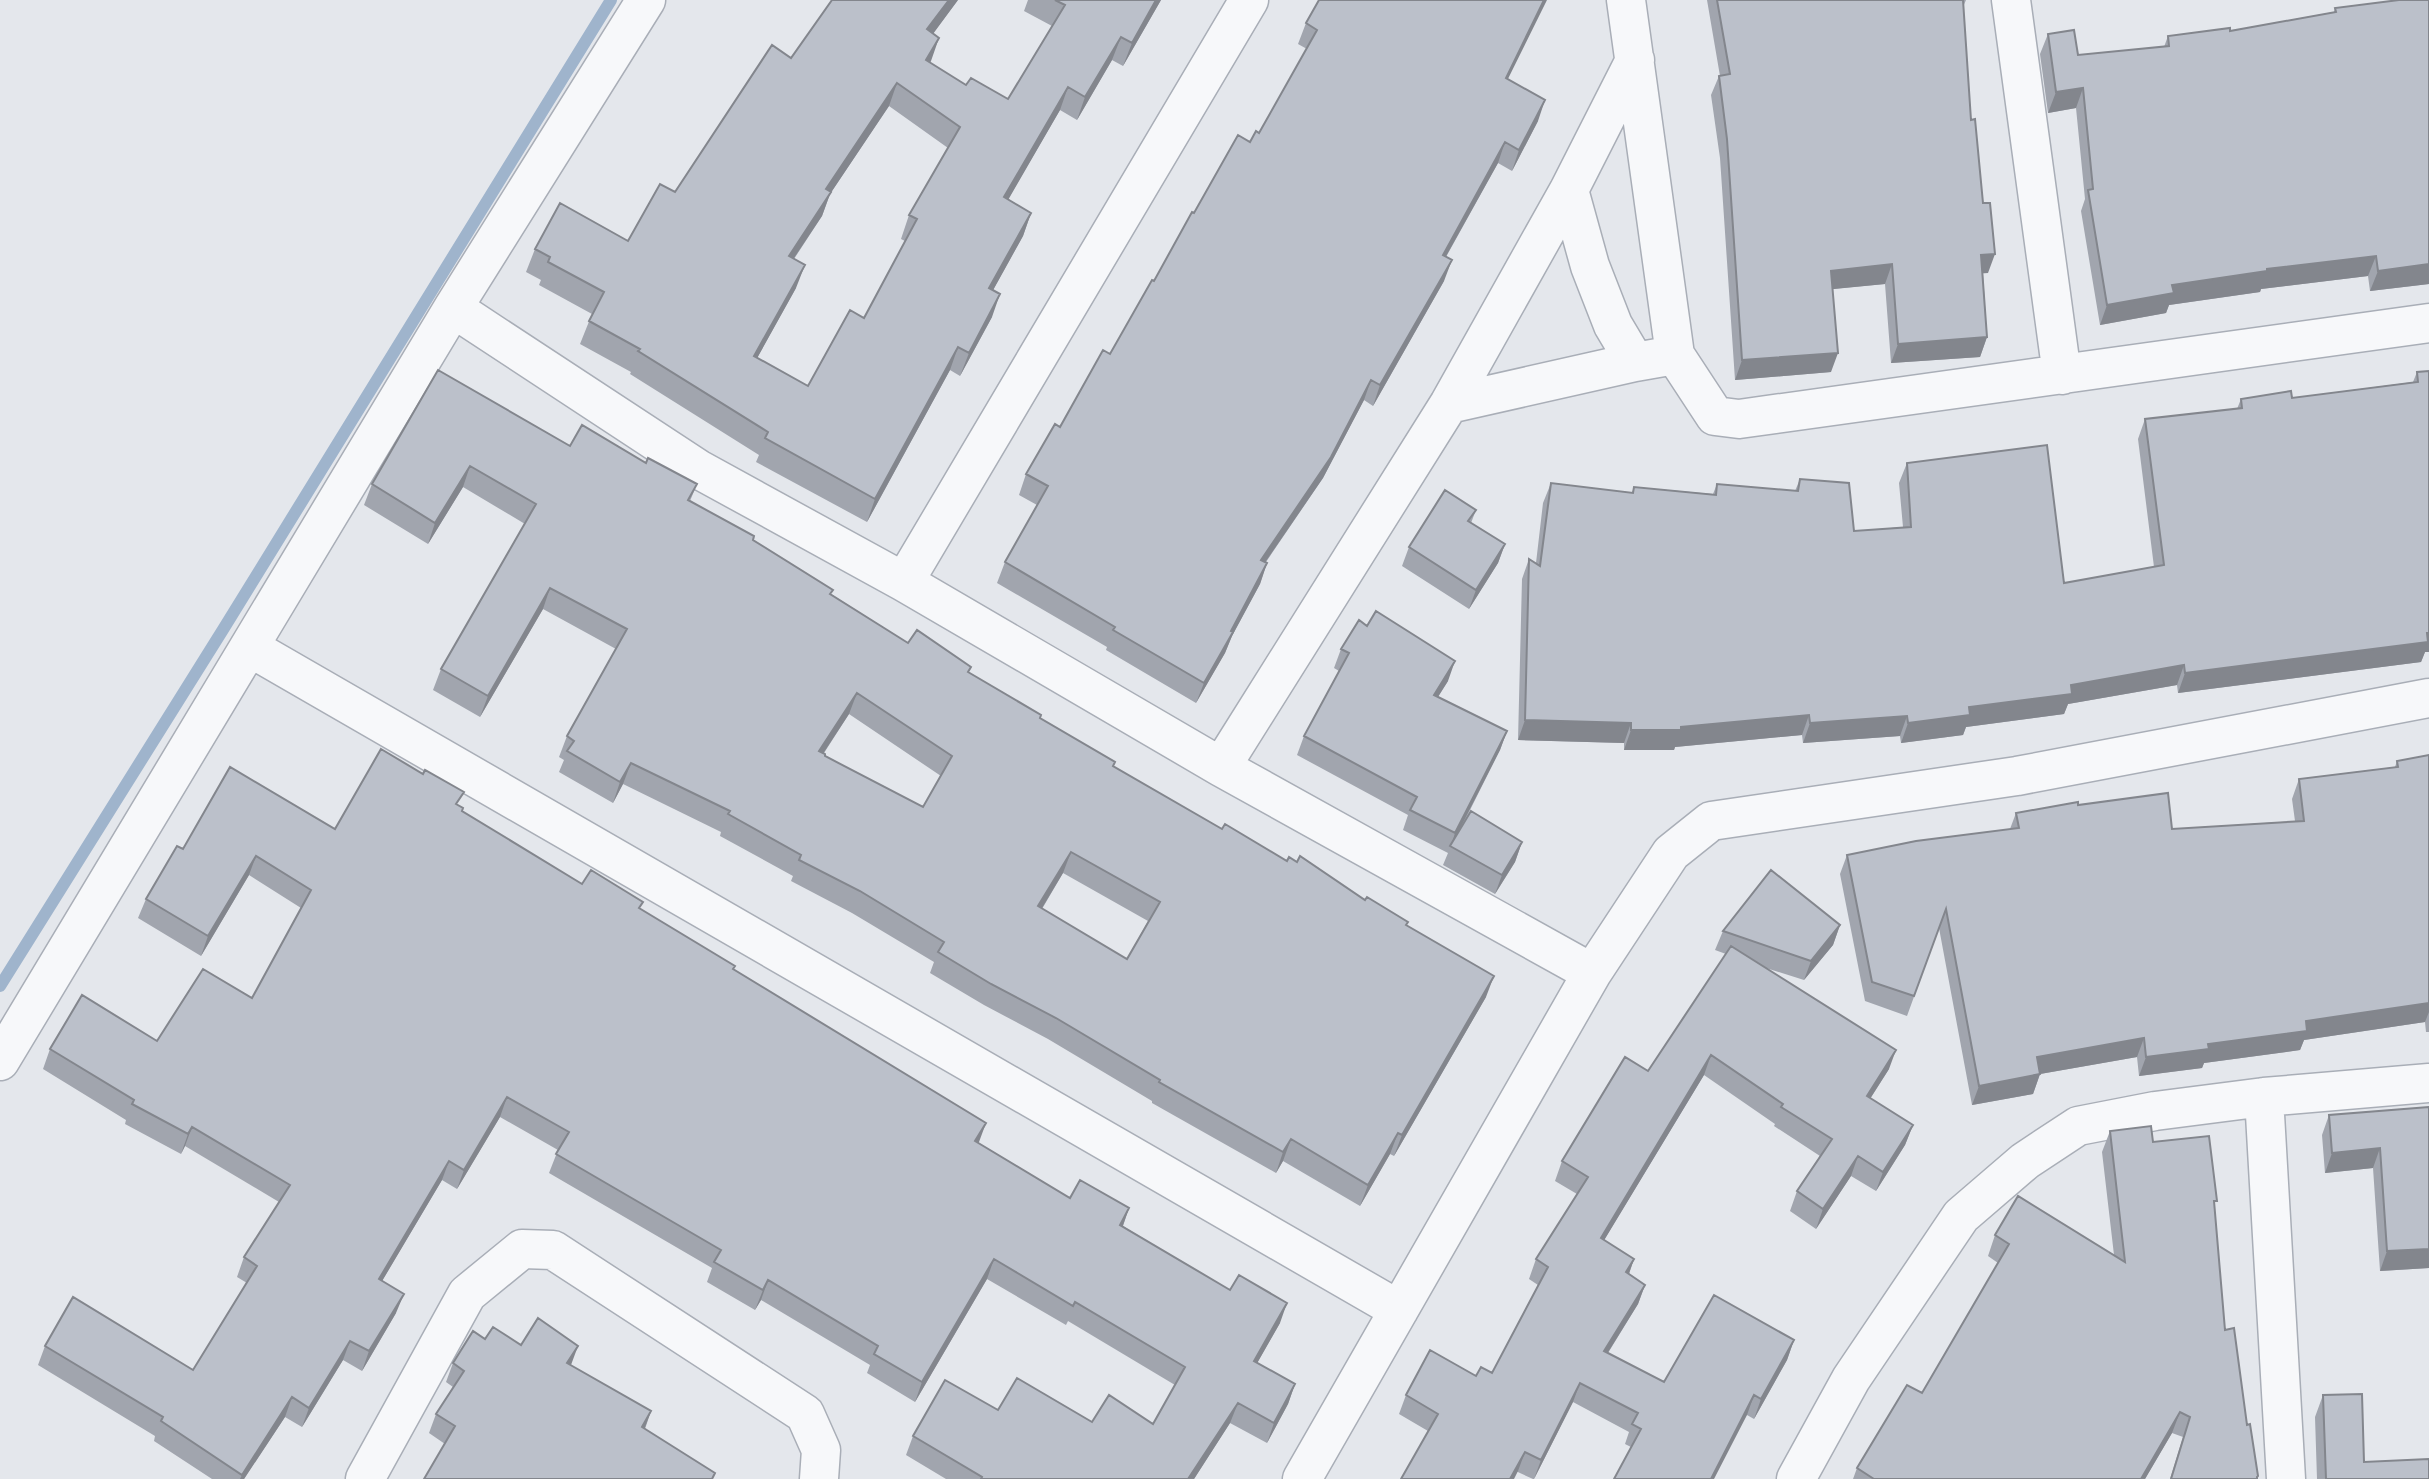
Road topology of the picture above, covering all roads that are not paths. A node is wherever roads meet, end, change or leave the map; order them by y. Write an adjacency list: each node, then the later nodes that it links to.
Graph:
1 (646, 0): 7 (street)
2 (1249, 0): 13 (street)
3 (1626, 0): 5 (street)
4 (2011, 0): 11 (street)
5 (1635, 60): 6 (street); 9 (street)
6 (1570, 190): 10 (street); 12 (street)
7 (453, 308): 13 (street); 14 (street)
8 (2429, 323): 11 (street)
9 (1675, 355): 10 (street); 11 (street)
10 (1635, 362): 12 (street)
11 (2062, 375)
12 (1449, 404): 16 (street)
13 (904, 582): 16 (street)
14 (249, 647): 18 (street); 21 (street)
15 (2429, 698): 17 (street)
16 (1221, 767): 17 (street)
17 (1592, 973): 21 (street)
18 (0, 1061)
19 (2429, 1083): 20 (street)
20 (2264, 1097): 25 (street); 26 (street)
21 (1399, 1310): 24 (street)
22 (365, 1479): 23 (street)
23 (818, 1479)
24 (1302, 1479)
25 (1796, 1479)
26 (2286, 1479)

